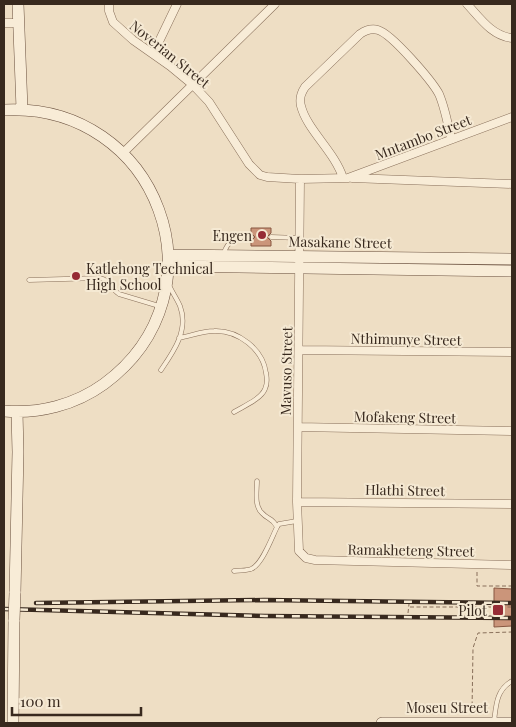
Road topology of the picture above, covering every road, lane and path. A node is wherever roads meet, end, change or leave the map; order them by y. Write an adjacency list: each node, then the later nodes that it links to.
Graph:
1 (18, 4): 7 (street)
2 (109, 4): 9 (street, Noverian Street)
3 (177, 4): 9 (street)
4 (275, 4): 10 (street)
5 (467, 4): 8 (street)
6 (4, 23): 7 (street)
7 (18, 23): 12 (street)
8 (512, 38)
9 (153, 54): 10 (street, Noverian Street)
10 (193, 85): 15 (street); 17 (street, Noverian Street)
11 (4, 110): 12 (street)
12 (22, 110): 15 (street)
13 (512, 117): 14 (street, Mntambo Street)
14 (451, 139): 16 (street, Mntambo Street); 16 (street)
15 (123, 153): 25 (street)
16 (346, 178): 17 (street, Noverian Street); 18 (street, Noverian Street)
17 (300, 179): 21 (street, Mavuso Street)
18 (512, 184)
19 (251, 237): 22 (lane)
20 (271, 237): 21 (lane)
21 (300, 238): 23 (street, Mavuso Street)
22 (223, 256): 23 (street, Masakane Street); 25 (street, Masakane Street)
23 (300, 256): 24 (street, Masakane Street); 26 (street, Mavuso Street)
24 (512, 258)
25 (168, 260): 26 (street, Masakane Street); 29 (street)
26 (300, 268): 27 (street, Masakane Street); 32 (street, Mavuso Street)
27 (512, 271)
28 (29, 280): 30 (lane)
29 (166, 280): 30 (street); 31 (lane)
30 (161, 307): 36 (street)
31 (179, 338): 34 (lane); 37 (lane)
32 (299, 350): 33 (street, Nthimunye Street); 38 (street, Mavuso Street)
33 (512, 352)
34 (161, 370)
35 (4, 411): 36 (street)
36 (16, 412): 55 (street, bridge)
37 (234, 412)
38 (298, 428): 39 (street, Mofakeng Street); 41 (street, Mavuso Street)
39 (512, 431)
40 (257, 481): 44 (lane)
41 (296, 502): 42 (street, Hlathi Street); 43 (street, Mavuso Street)
42 (512, 504)
43 (297, 521): 44 (lane); 45 (street, Mavuso Street)
44 (277, 526): 48 (lane)
45 (308, 559): 46 (street, Ramakheteng Street)
46 (476, 564): 47 (street, Ramakheteng Street); 49 (path)
47 (512, 565)
48 (234, 571)
49 (512, 586)
50 (512, 607): 51 (path)
51 (408, 614)
52 (512, 632): 57 (path)
53 (512, 681): 54 (lane)
54 (494, 722): 57 (street, Moseu Street); 58 (street, Moseu Street)
55 (13, 723)
56 (382, 723): 57 (street, Moseu Street)
57 (467, 723)
58 (512, 723)

